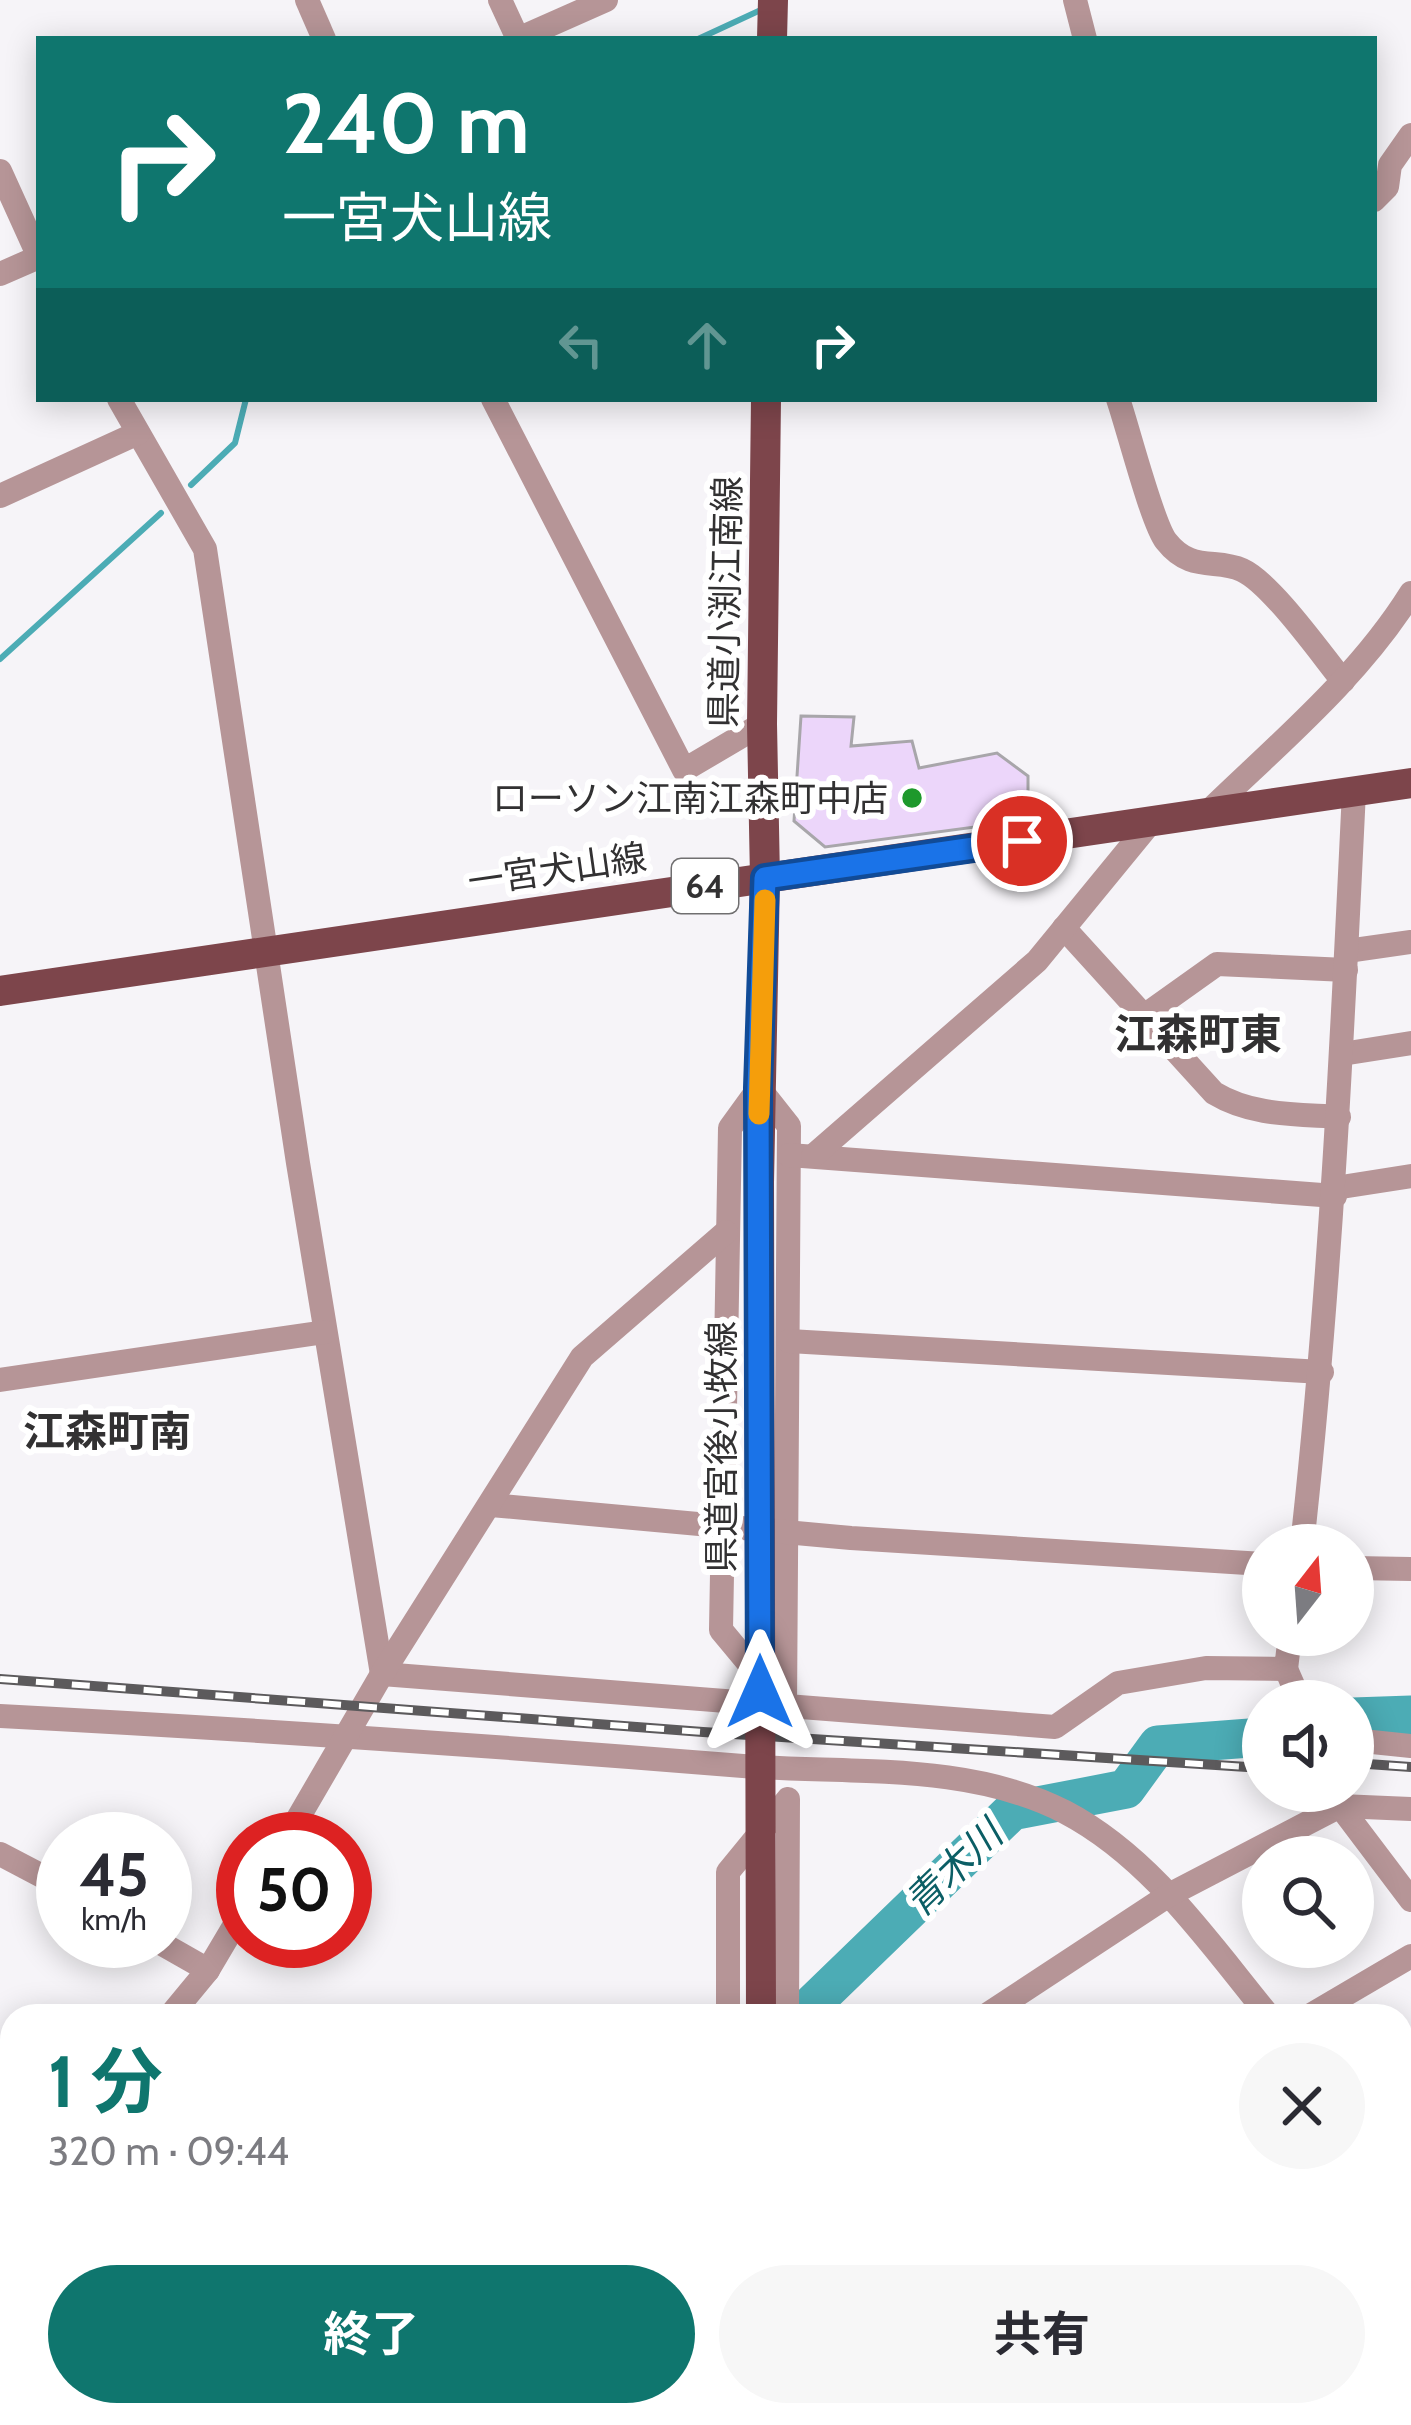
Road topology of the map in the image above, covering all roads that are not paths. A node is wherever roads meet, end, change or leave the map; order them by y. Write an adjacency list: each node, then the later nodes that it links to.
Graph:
1 (307, 0): 6 (street)
2 (500, 0): 7 (street)
3 (606, 0): 8 (street)
4 (772, 0): 9 (main road)
5 (1075, 0): 10 (street)
6 (323, 36)
7 (517, 36)
8 (525, 36)
9 (772, 36)
10 (1084, 36)
11 (1411, 135): 13 (street)
12 (0, 171): 14 (street)
13 (1377, 197)
14 (36, 250)
15 (36, 258): 16 (street)
16 (0, 274)
17 (121, 402): 21 (street)
18 (495, 402): 25 (street)
19 (766, 402): 25 (main road, 県道小渕江南線)
20 (1119, 402): 24 (street)
21 (138, 433): 22 (street); 33 (street)
22 (0, 496)
23 (1411, 593): 24 (street)
24 (1343, 681): 28 (street)
25 (762, 724): 30 (main road, 県道小渕江南線)
26 (1411, 783): 27 (main road, 一宮犬山線 / 64)
27 (1354, 790): 28 (main road, 一宮犬山線 / 64); 34 (street)
28 (1206, 814): 29 (main road, 一宮犬山線 / 64)
29 (1150, 822): 30 (main road, 一宮犬山線 / 64); 31 (street)
30 (765, 878): 33 (main road, 一宮犬山線 / 64); 39 (main road, 県道宮後小牧線)
31 (1064, 928): 36 (street); 41 (street)
32 (1411, 942): 34 (street)
33 (268, 951): 35 (main road, 一宮犬山線 / 64); 45 (street)
34 (1346, 960): 36 (street); 38 (street)
35 (0, 991)
36 (1144, 1016): 40 (street)
37 (1411, 1043): 38 (street)
38 (1342, 1054): 40 (street)
39 (758, 1088): 41 (street); 44 (street); 82 (main road, 県道宮後小牧線, bridge)
40 (1339, 1117): 43 (street)
41 (801, 1156): 43 (street); 46 (street)
42 (1411, 1176): 43 (street)
43 (1335, 1192): 47 (street)
44 (726, 1232): 49 (street); 51 (street)
45 (325, 1332): 48 (street); 58 (street)
46 (789, 1340): 47 (street); 52 (street)
47 (1322, 1372): 50 (street)
48 (0, 1380)
49 (490, 1505): 51 (street); 58 (street)
50 (1304, 1524)
51 (724, 1526): 52 (street); 60 (street)
52 (788, 1532): 53 (street); 60 (street)
53 (1242, 1563)
54 (1374, 1568): 55 (street)
55 (1411, 1569)
56 (1288, 1656): 57 (street)
57 (1286, 1669): 59 (street); 60 (street)
58 (382, 1674): 60 (street); 62 (street)
59 (1291, 1680)
60 (785, 1707)
61 (0, 1716): 62 (street)
62 (348, 1735): 65 (street); 69 (street)
63 (1374, 1742): 64 (street)
64 (1411, 1745)
65 (788, 1769): 66 (street); 74 (street)
66 (788, 1799): 81 (street); 83 (street)
67 (1374, 1807): 68 (street)
68 (1411, 1809)
69 (302, 1812)
70 (1328, 1812): 74 (street)
71 (1345, 1812): 75 (street)
72 (0, 1854): 73 (street)
73 (36, 1873)
74 (1169, 1894): 84 (street); 85 (street)
75 (1411, 1900)
76 (216, 1957): 79 (street)
77 (1411, 1957): 86 (street)
78 (192, 1961): 79 (street)
79 (208, 1970): 80 (street)
80 (180, 2004)
81 (728, 2004)
82 (778, 2004)
83 (778, 2004)
84 (1007, 2004)
85 (1259, 2004)
86 (1330, 2004)

